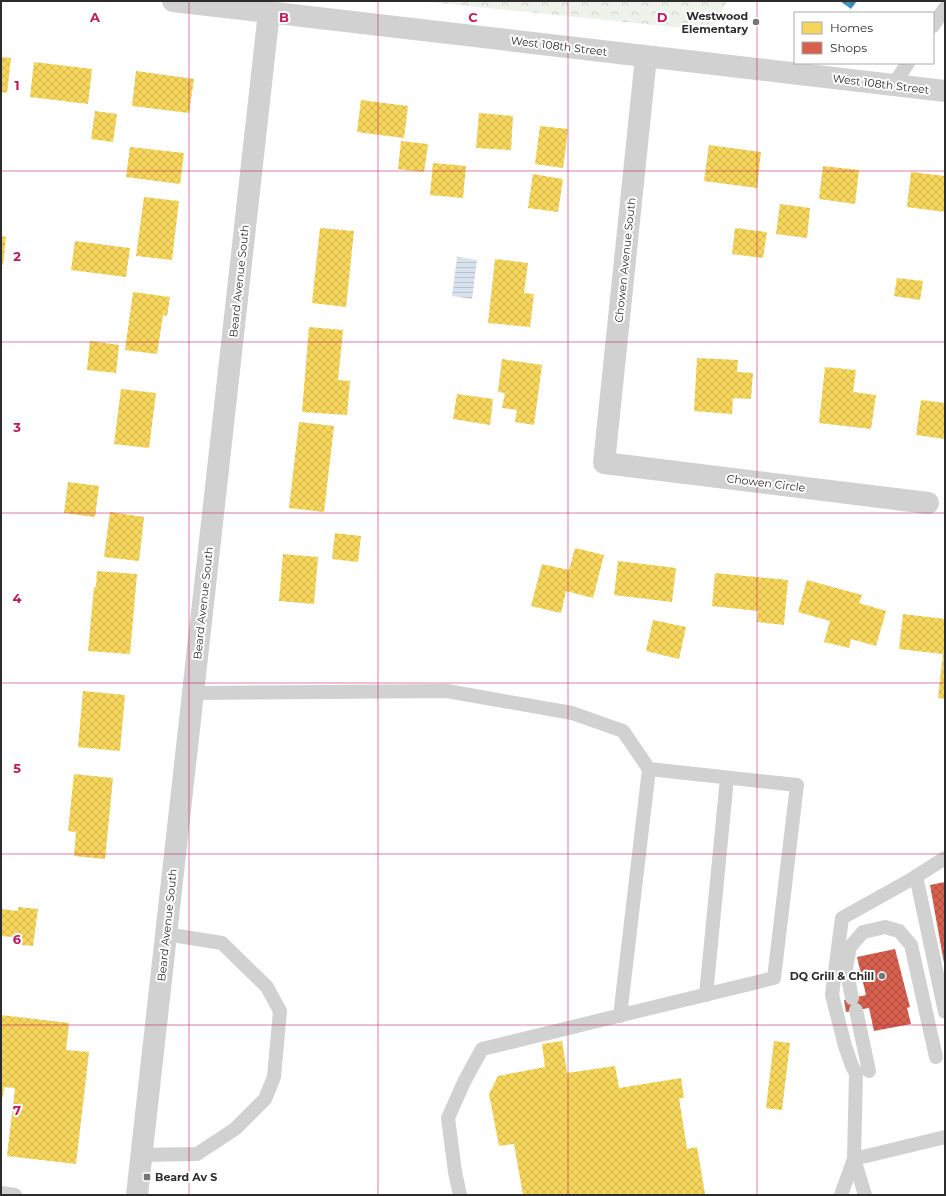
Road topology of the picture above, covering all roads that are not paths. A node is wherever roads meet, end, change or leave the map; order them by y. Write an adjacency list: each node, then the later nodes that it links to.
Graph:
1 (174, 1): 2 (street, West 108th Street)
2 (256, 8): 5 (street, West 108th Street); 11 (street, Beard Avenue South)
3 (945, 8): 4 (lane)
4 (934, 24)
5 (646, 57): 7 (street, West 108th Street); 9 (street, Chowen Avenue South)
6 (907, 64): 7 (lane)
7 (893, 85): 8 (street, West 108th Street)
8 (945, 91)
9 (604, 463): 10 (street, Chowen Circle)
10 (928, 503)
11 (193, 693): 12 (lane); 16 (street, Beard Avenue South)
12 (649, 769): 13 (lane); 19 (lane)
13 (727, 778): 17 (lane); 17 (lane)
14 (945, 858): 15 (lane)
15 (916, 876): 18 (lane); 21 (lane)
16 (166, 934): 23 (street, Beard Avenue South); 23 (lane)
17 (706, 995): 19 (lane)
18 (945, 1012)
19 (620, 1016): 28 (lane)
20 (936, 1057): 21 (lane)
21 (862, 1072): 24 (lane)
22 (945, 1138): 24 (lane)
23 (141, 1155): 27 (street, Beard Avenue South)
24 (854, 1159): 29 (lane); 30 (lane)
25 (1, 1193): 26 (lane)
26 (15, 1195)
27 (137, 1195)
28 (460, 1195)
29 (841, 1195)
30 (865, 1195)

